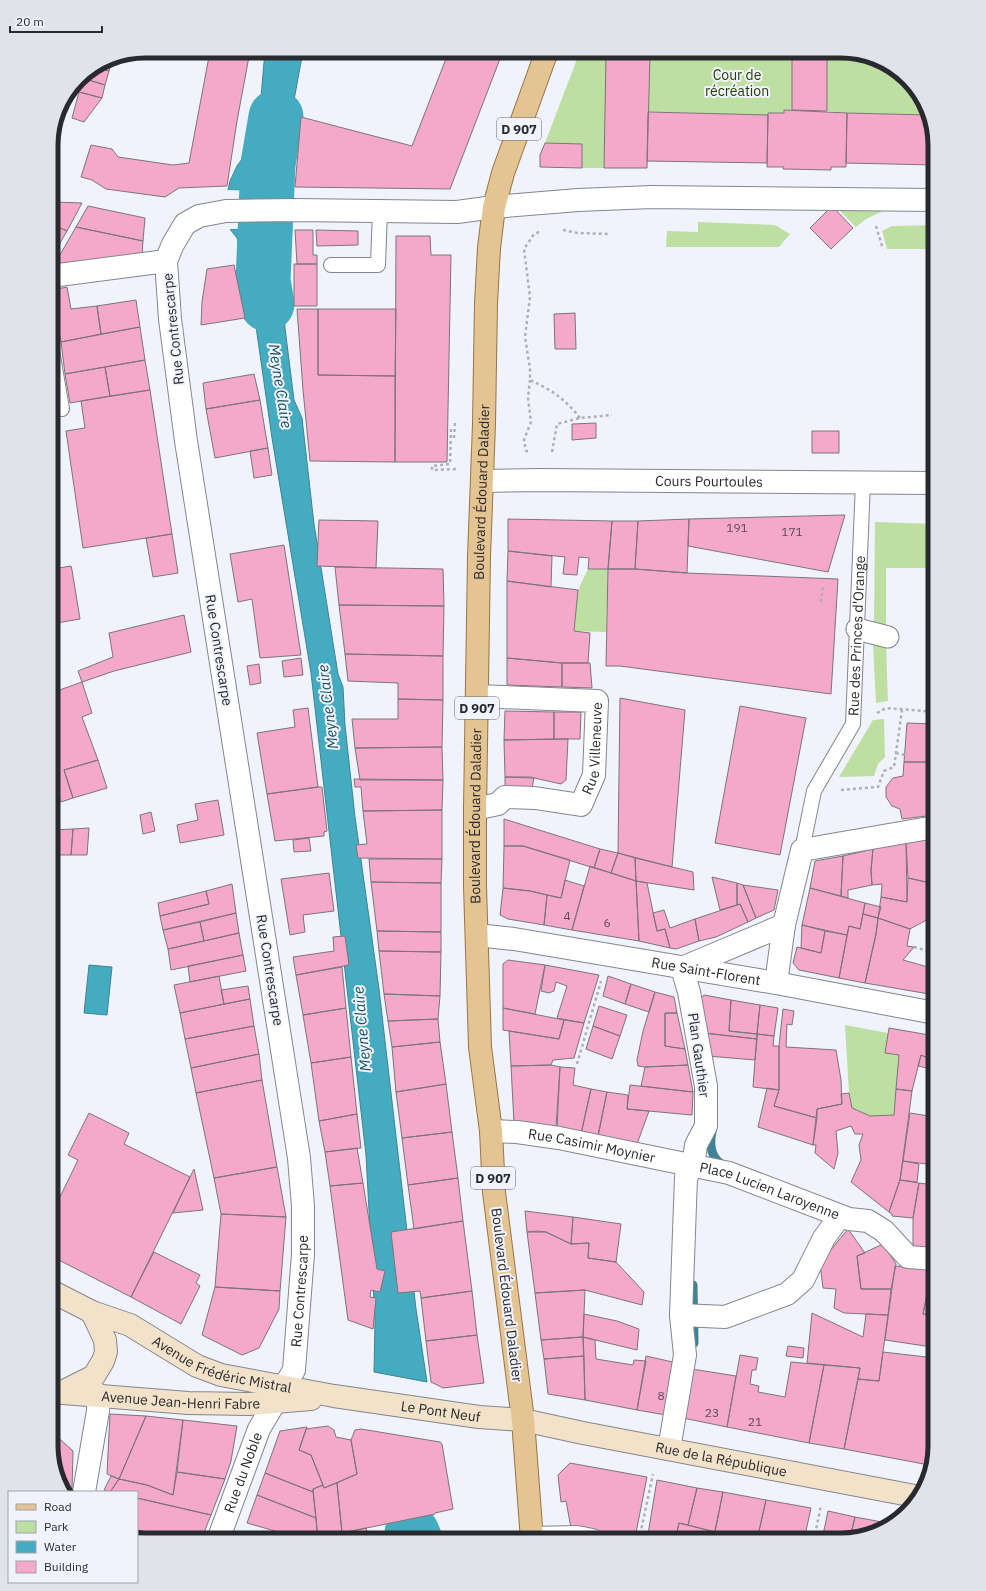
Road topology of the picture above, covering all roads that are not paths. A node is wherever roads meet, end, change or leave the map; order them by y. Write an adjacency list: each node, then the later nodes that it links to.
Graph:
1 (544, 58): 3 (main road, Boulevard Édouard Daladier / D 907)
2 (928, 200): 3 (street)
3 (494, 207): 4 (street, Rue Contrescarpe); 10 (main road, Boulevard Édouard Daladier / D 907)
4 (380, 211): 5 (street, Rue Contrescarpe); 6 (lane)
5 (166, 261): 7 (street); 34 (street, Rue Contrescarpe)
6 (331, 265)
7 (58, 275)
8 (58, 385): 9 (lane)
9 (62, 409)
10 (482, 481): 11 (street, Cours Pourtoules); 15 (main road, Boulevard Édouard Daladier / D 907)
11 (863, 482): 12 (street, Cours Pourtoules); 13 (lane, Rue des Princes d'Orange)
12 (928, 483)
13 (857, 630): 14 (street); 18 (lane, Rue des Princes d'Orange)
14 (888, 637)
15 (477, 696): 16 (main road, Boulevard Édouard Daladier / D 907); 16 (street, Rue Villeneuve)
16 (475, 809): 20 (main road, Boulevard Édouard Daladier / D 907)
17 (928, 827): 18 (street)
18 (802, 850): 19 (street)
19 (784, 925): 21 (street); 22 (street)
20 (477, 935): 21 (street, Rue Saint-Florent); 24 (main road, Boulevard Édouard Daladier / D 907)
21 (682, 968): 22 (street, Rue Saint-Florent); 25 (street, Plan Gauthier)
22 (776, 983): 23 (street, Rue Saint-Florent)
23 (928, 1012)
24 (491, 1131): 25 (street, Rue Casimir Moynier); 36 (main road, Boulevard Édouard Daladier / D 907)
25 (693, 1166): 26 (street, Place Lucien Laroyenne); 30 (street, Place Lucien Laroyenne)
26 (840, 1216): 27 (street); 30 (street, Place Lucien Laroyenne)
27 (928, 1258)
28 (58, 1295): 29 (main road, Avenue Frédéric Mistral)
29 (92, 1312): 31 (main road); 34 (main road, Avenue Frédéric Mistral)
30 (681, 1315): 37 (street)
31 (58, 1391)
32 (58, 1392): 33 (main road, Avenue Jean-Henri Fabre)
33 (99, 1395): 34 (main road, Avenue Jean-Henri Fabre); 38 (street)
34 (280, 1395): 35 (main road, Avenue Frédéric Mistral); 40 (street, Rue du Noble)
35 (358, 1399): 36 (main road, Le Pont Neuf)
36 (523, 1420): 37 (main road, Rue de la République); 41 (main road, Boulevard Édouard Daladier / D 907)
37 (663, 1448): 39 (main road, Rue de la République)
38 (84, 1491)
39 (912, 1496)
40 (221, 1533)
41 (530, 1533)

